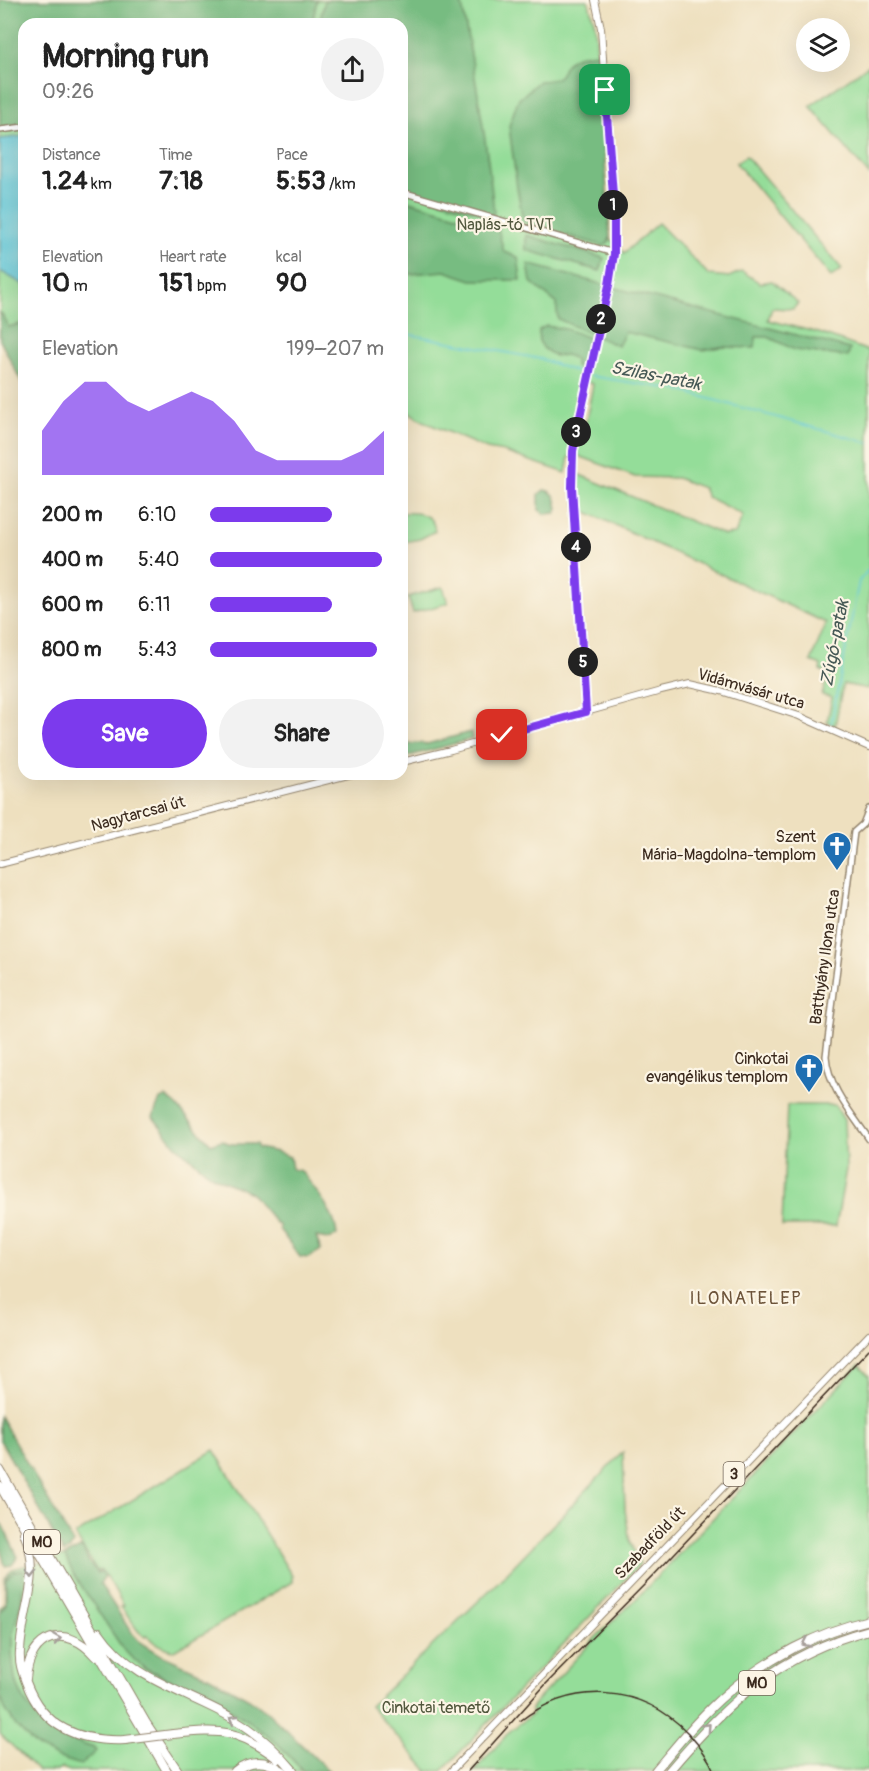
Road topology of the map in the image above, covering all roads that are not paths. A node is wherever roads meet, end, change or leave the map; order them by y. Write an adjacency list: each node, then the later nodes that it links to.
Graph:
1 (596, 0): 5 (main road)
2 (18, 128): 3 (street)
3 (0, 130)
4 (408, 194): 5 (street)
5 (614, 254): 6 (main road)
6 (586, 712): 7 (main road, Vidámvásár utca); 8 (main road)
7 (869, 747)
8 (408, 761)
9 (329, 780): 11 (main road, Nagytarcsai út)
10 (869, 809): 12 (street, Batthyány Ilona utca)
11 (0, 864)
12 (869, 1139)
13 (869, 1335): 28 (main road, Szabadföld út / 3)
14 (0, 1470): 17 (highway, M0)
15 (0, 1486): 16 (highway, M0)
16 (8, 1499): 20 (highway, M0); 21 (highway, one-way to 21)
17 (83, 1614): 24 (highway, M0); 27 (highway, one-way to 17)
18 (869, 1620): 29 (highway, M0, one-way to 29)
19 (869, 1630): 30 (highway, M0, one-way to 19)
20 (109, 1673): 21 (highway, one-way to 20); 23 (highway, M0)
21 (26, 1680): 22 (highway, bridge)
22 (272, 1755): 26 (highway); 27 (highway)
23 (167, 1771)
24 (178, 1771)
25 (235, 1771): 26 (highway)
26 (285, 1771)
27 (293, 1771)
28 (451, 1771)
29 (655, 1771)
30 (669, 1771)

